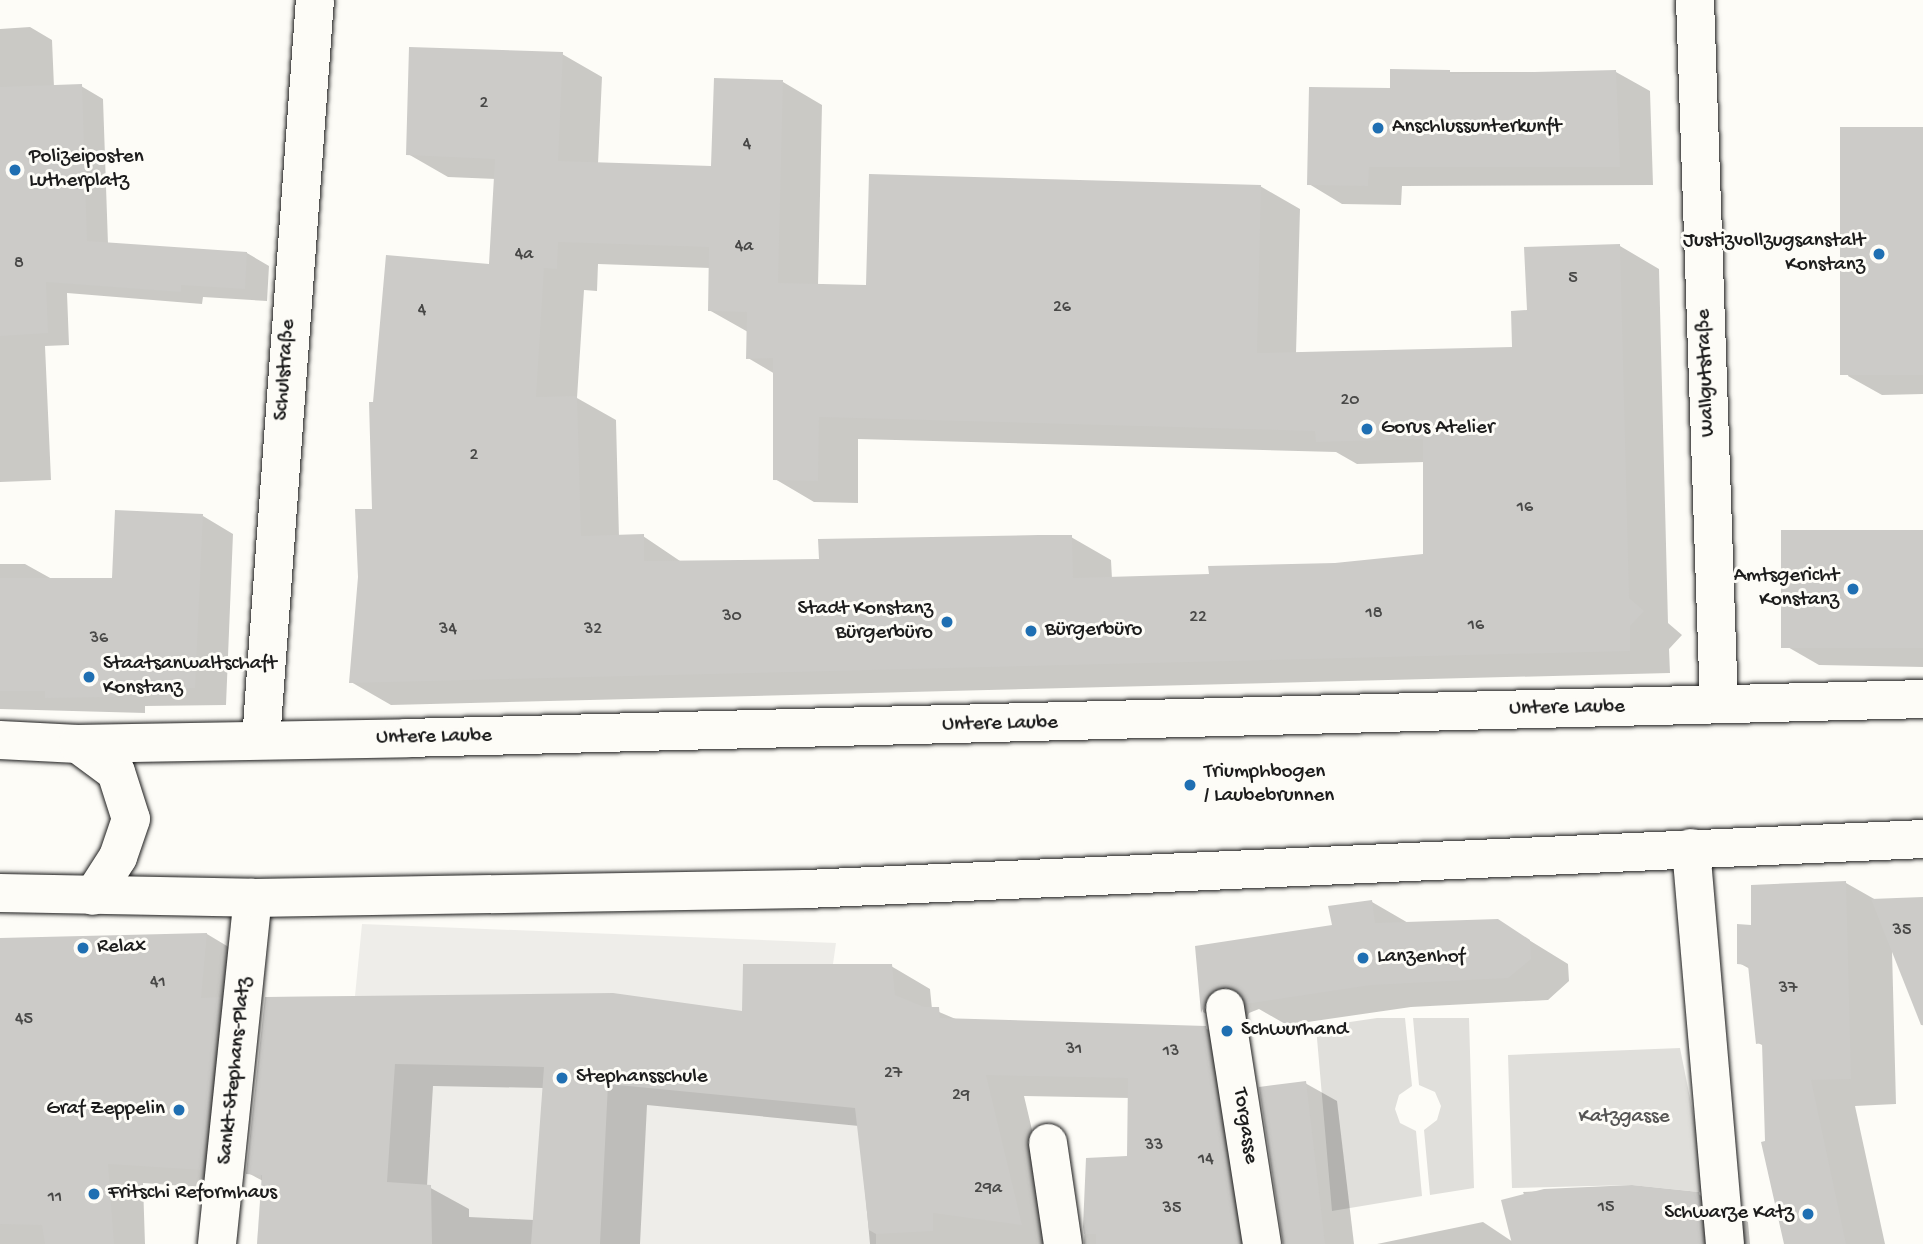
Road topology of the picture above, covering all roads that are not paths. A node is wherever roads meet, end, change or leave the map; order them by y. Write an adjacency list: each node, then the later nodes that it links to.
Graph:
1 (315, 0): 6 (main road, Schulstraße)
2 (1695, 0): 4 (main road, Wallgutstraße)
3 (1923, 699): 4 (main road, Untere Laube)
4 (1719, 704): 6 (main road, Untere Laube)
5 (0, 740): 7 (main road, Untere Laube)
6 (261, 740): 7 (main road, Untere Laube)
7 (78, 744): 11 (main road)
8 (1923, 839): 9 (main road)
9 (1691, 848): 12 (main road); 18 (main road)
10 (0, 894): 11 (main road)
11 (93, 895): 12 (main road)
12 (253, 898): 15 (main road, Sankt-Stephans-Platz)
13 (1225, 1008): 17 (main road, Torgasse)
14 (1048, 1143): 16 (main road)
15 (217, 1244)
16 (1063, 1244)
17 (1262, 1244)
18 (1725, 1244)

